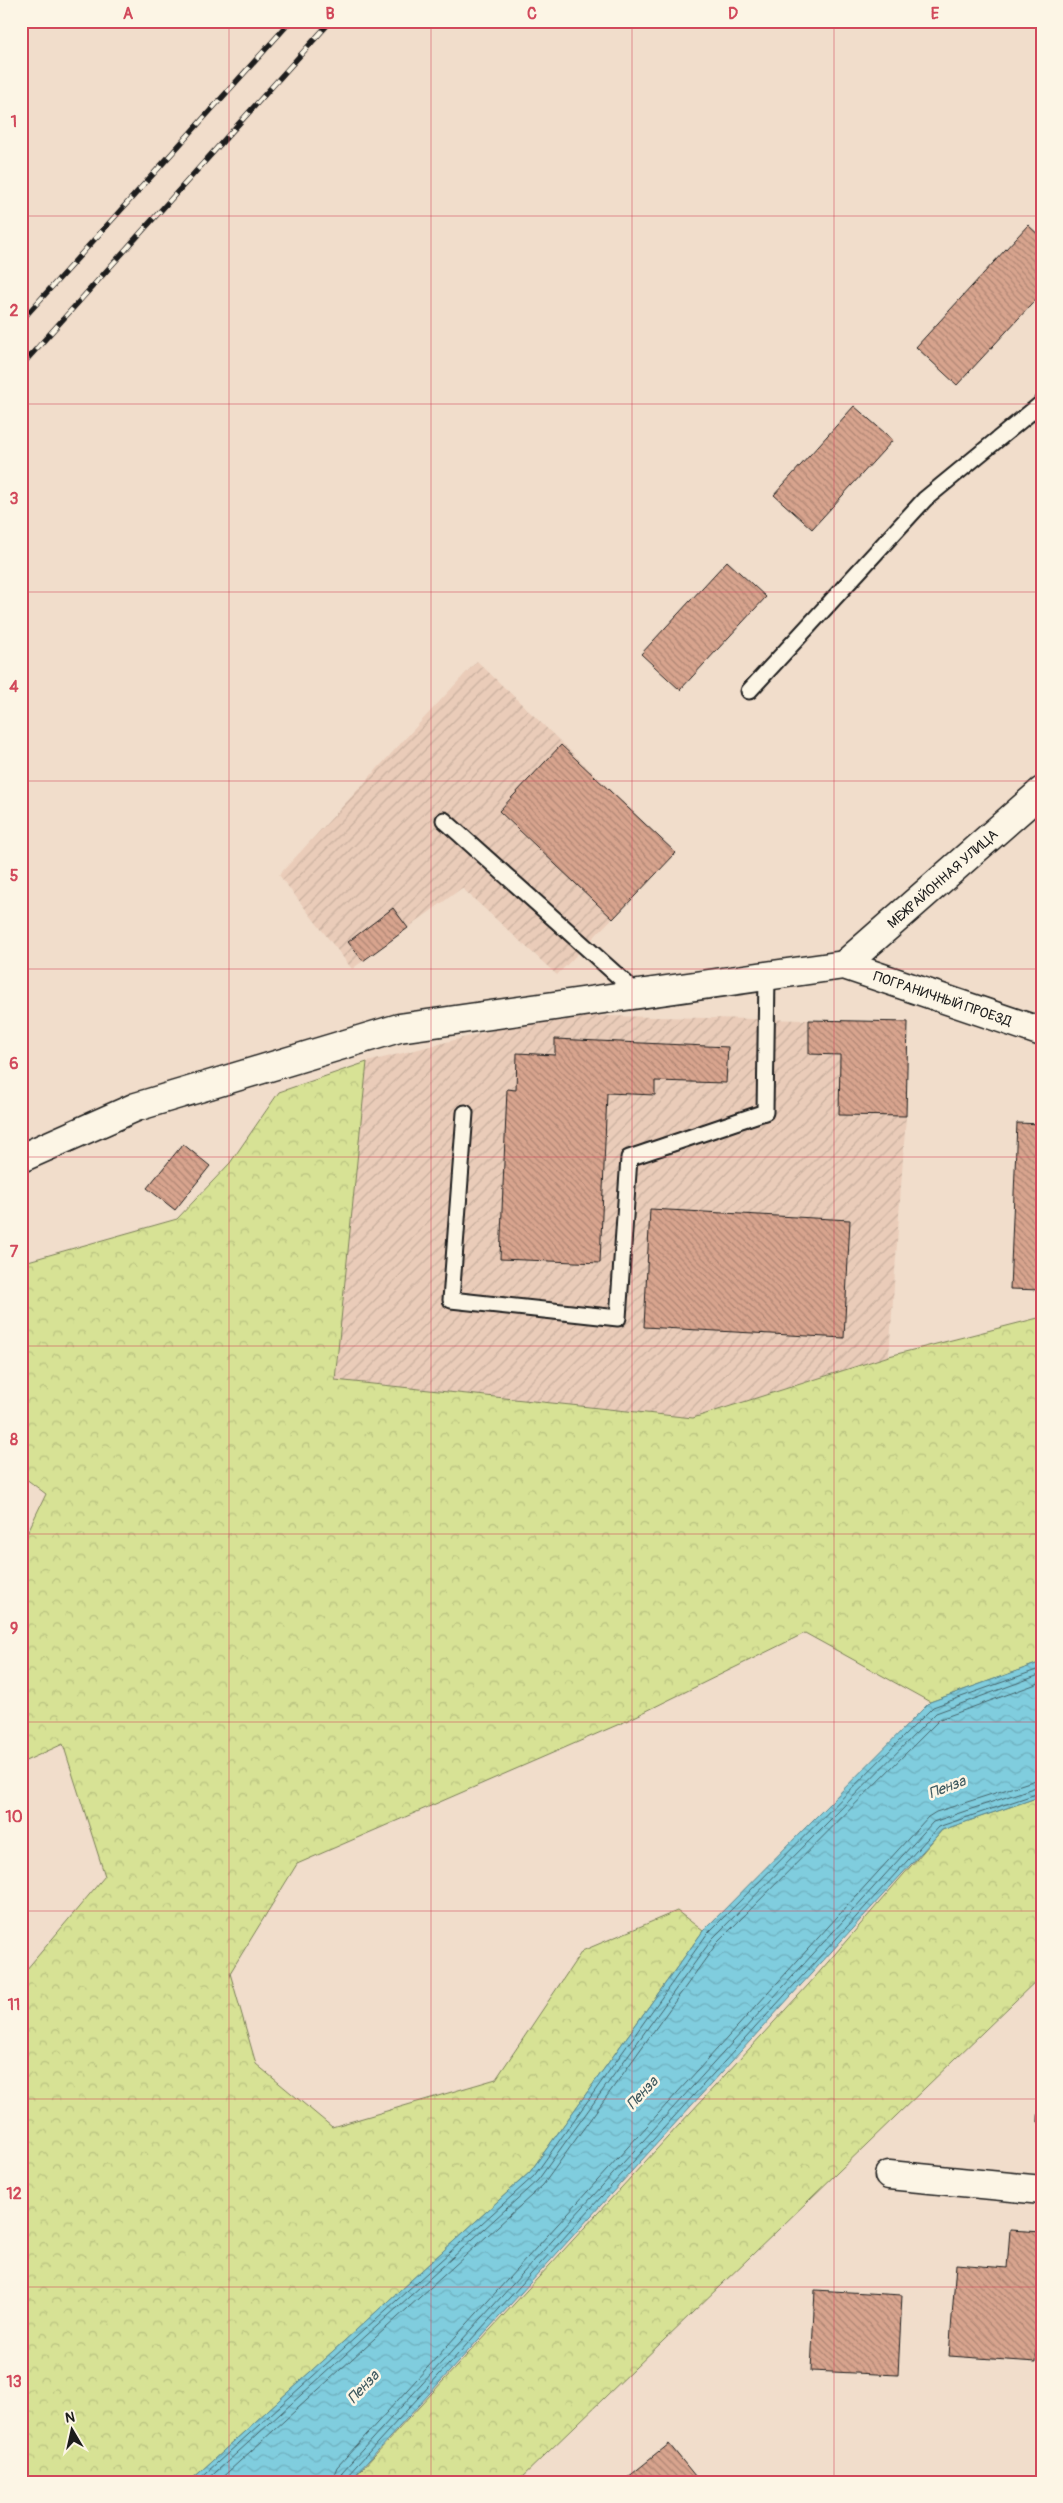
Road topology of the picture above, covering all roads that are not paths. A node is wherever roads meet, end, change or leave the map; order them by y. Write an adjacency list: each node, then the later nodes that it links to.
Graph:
1 (1042, 403): 2 (lane)
2 (750, 691)
3 (1042, 791): 5 (street, МЕЖРАЙОННАЯ УЛИЦА)
4 (444, 820): 7 (lane)
5 (844, 965): 6 (street); 8 (street, ПОГРАНИЧНЫЙ ПРОЕЗД)
6 (767, 976): 7 (street); 9 (lane)
7 (638, 994): 10 (street)
8 (1042, 1032)
9 (465, 1113)
10 (21, 1158)
11 (890, 2175): 12 (street)
12 (1042, 2190)

